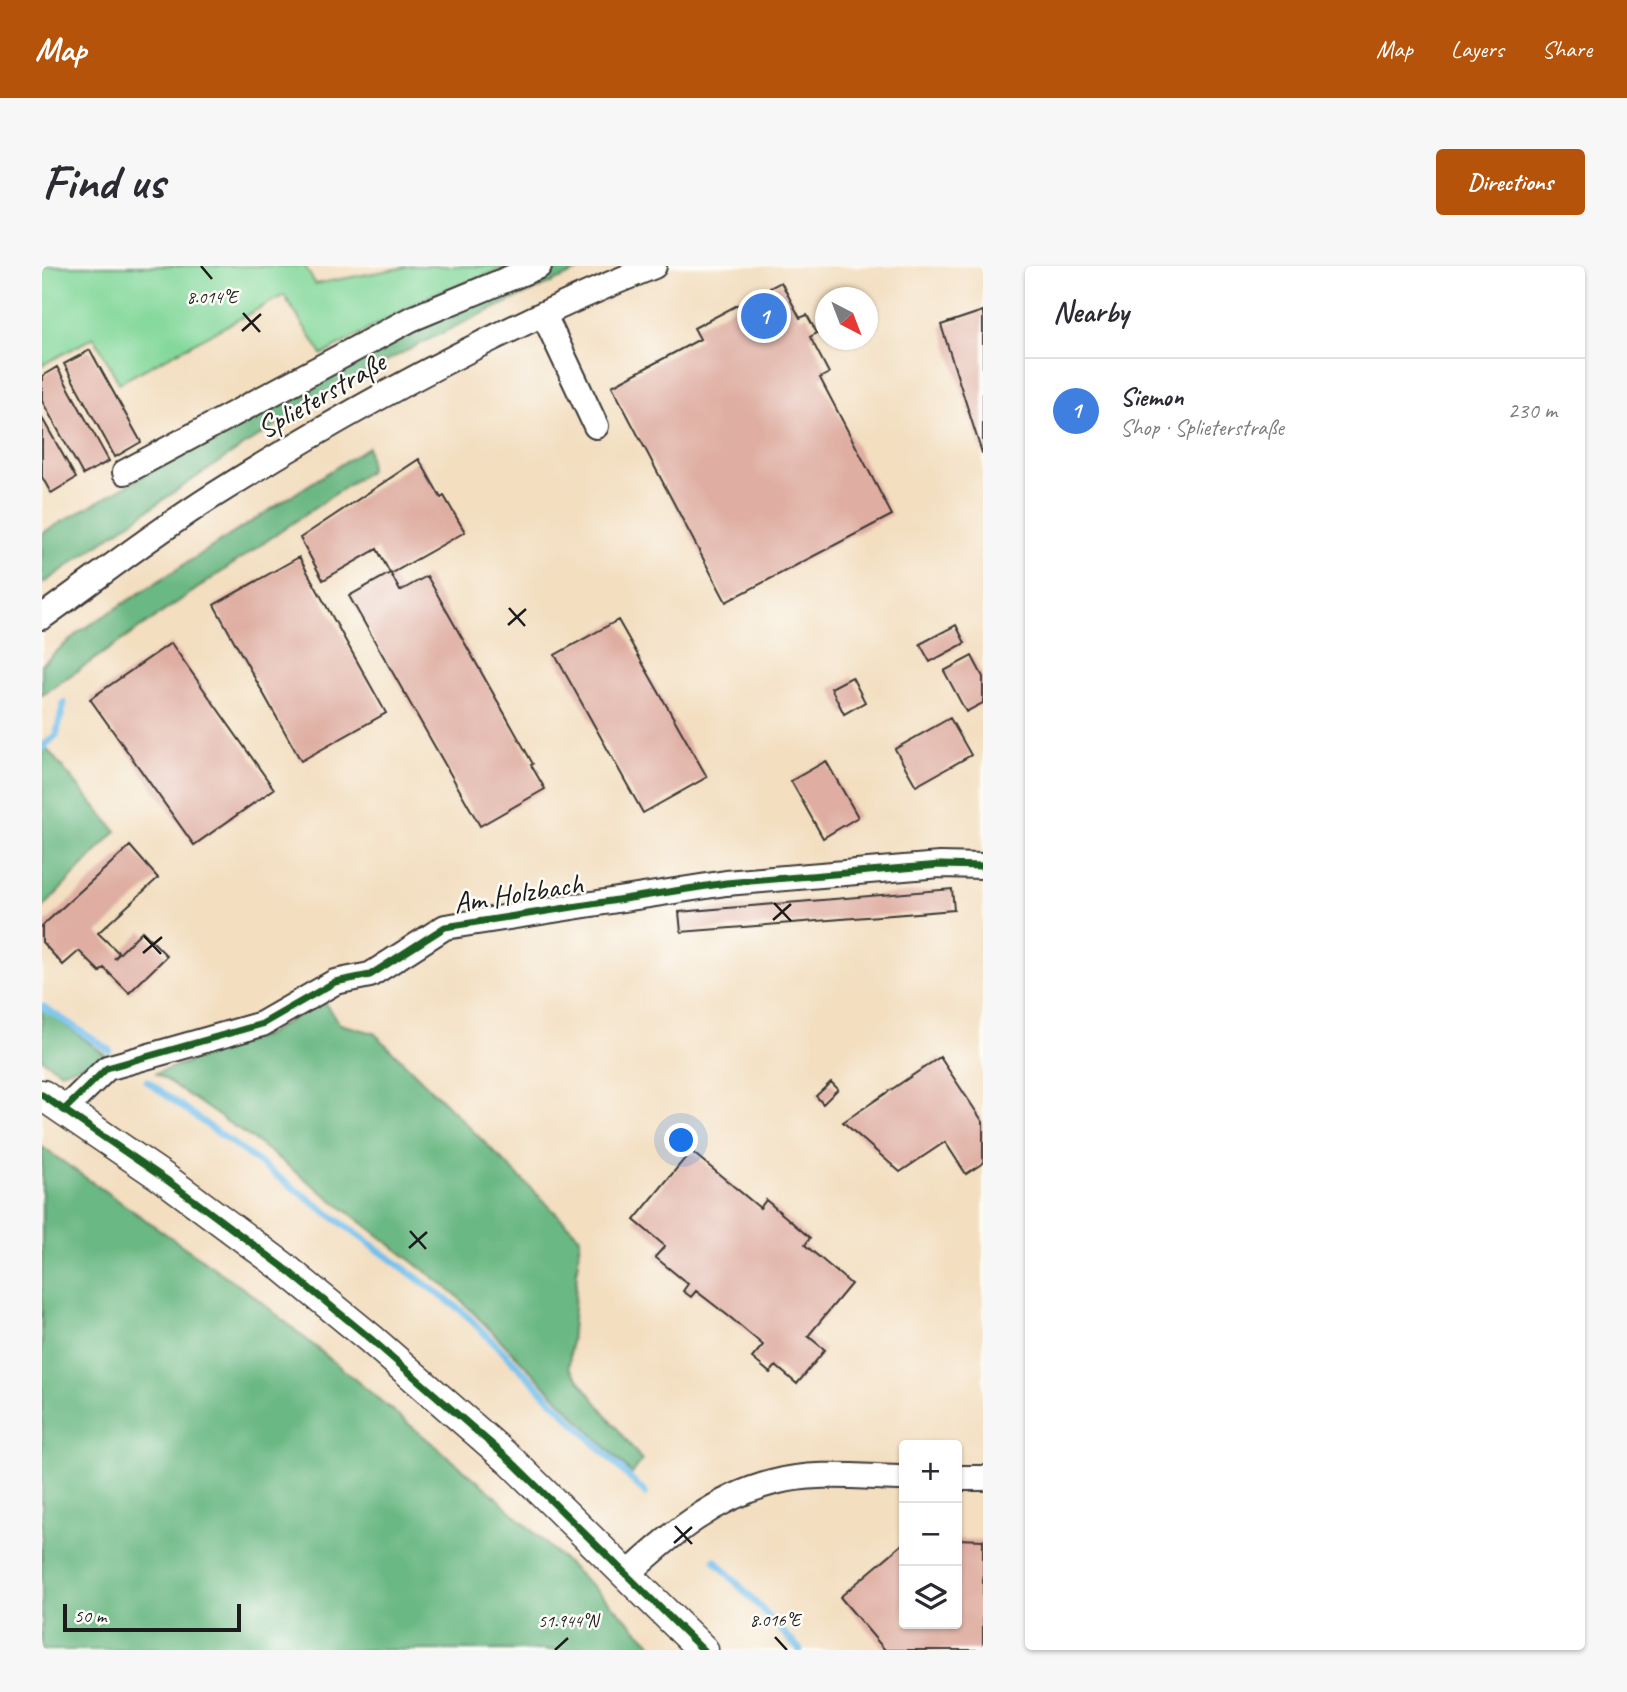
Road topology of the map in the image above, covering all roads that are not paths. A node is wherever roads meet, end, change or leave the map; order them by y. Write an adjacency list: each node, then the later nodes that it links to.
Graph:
1 (539, 266): 5 (street)
2 (654, 266): 3 (street, Splieterstraße)
3 (544, 314): 4 (street); 6 (street, Splieterstraße)
4 (596, 426)
5 (125, 472)
6 (42, 617)
7 (983, 866): 8 (street, Am Holzbach)
8 (53, 1102): 12 (main road)
9 (899, 1478): 12 (street)
10 (962, 1478): 11 (street)
11 (983, 1478)
12 (628, 1574): 13 (main road)
13 (703, 1650)

